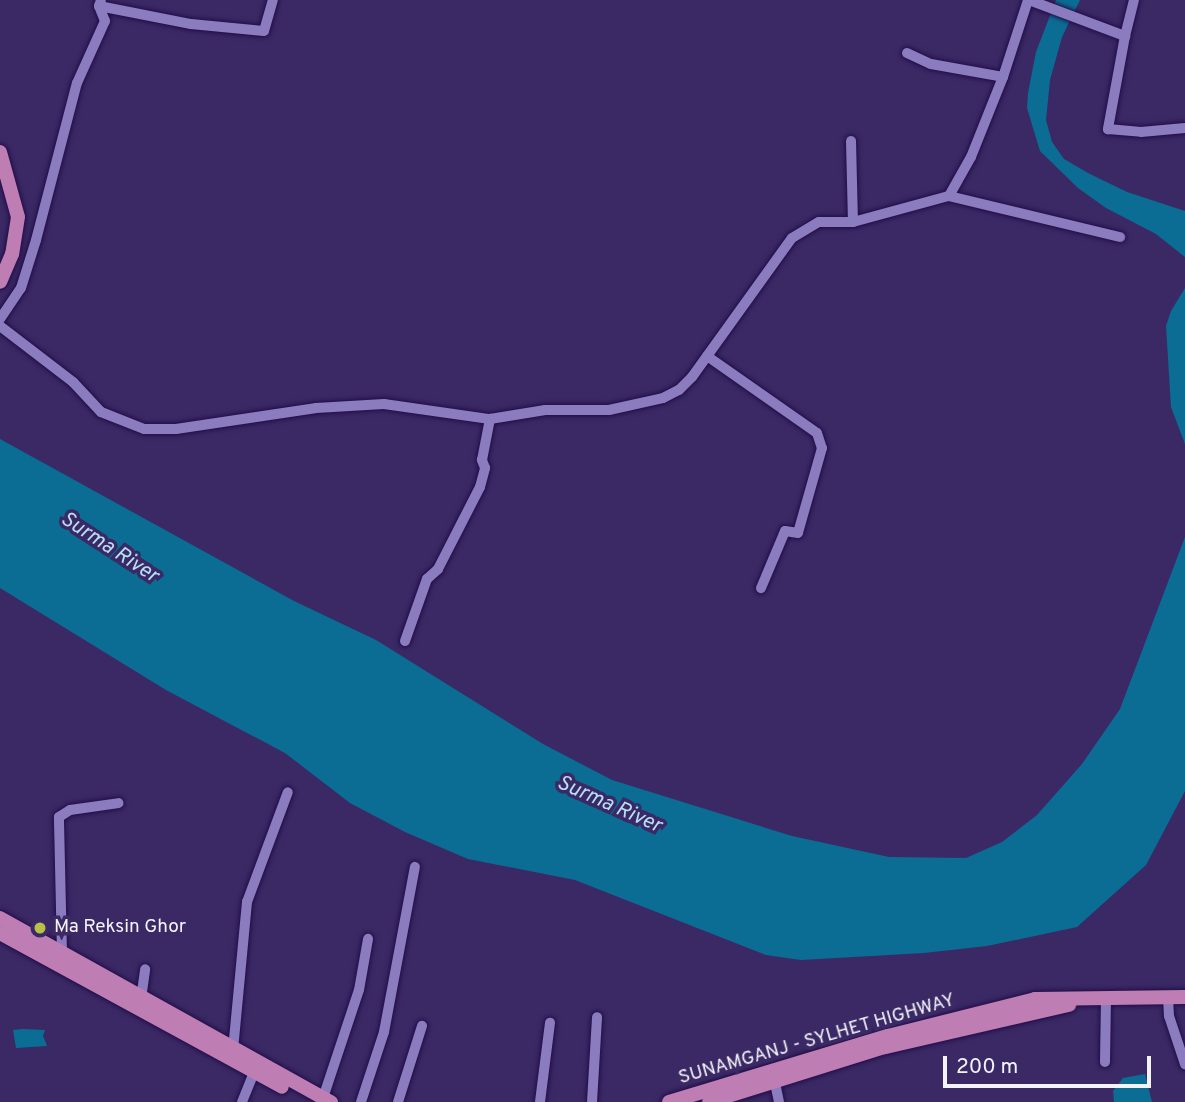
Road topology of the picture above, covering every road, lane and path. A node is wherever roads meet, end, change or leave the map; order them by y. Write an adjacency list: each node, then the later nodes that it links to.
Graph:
1 (273, 0): 4 (street)
2 (1029, 0): 5 (street); 7 (street)
3 (1134, 0): 5 (street)
4 (100, 3): 15 (street)
5 (1125, 36): 8 (street)
6 (906, 53): 7 (street)
7 (1003, 77): 11 (street)
8 (1185, 128)
9 (851, 141): 12 (street)
10 (0, 152): 14 (main road)
11 (948, 196): 12 (street); 13 (street)
12 (853, 222): 17 (street)
13 (1120, 237)
14 (0, 282)
15 (0, 319)
16 (0, 326): 18 (street)
17 (707, 356): 18 (street); 19 (street)
18 (490, 419): 20 (street)
19 (761, 588)
20 (405, 641)
21 (288, 792): 36 (street)
22 (119, 803): 26 (street)
23 (415, 867): 43 (street)
24 (4, 928): 26 (main road); 39 (main road)
25 (368, 939): 41 (street)
26 (62, 953): 31 (main road)
27 (145, 969): 31 (street)
28 (1168, 997): 29 (main road); 30 (main road); 38 (street)
29 (1099, 998): 33 (main road); 37 (street)
30 (1185, 998)
31 (141, 999): 36 (main road)
32 (597, 1017): 46 (street)
33 (970, 1022): 40 (main road, SUNAMGANJ - SYLHET HIGHWAY); 47 (main road, SUNAMGANJ - SYLHET HIGHWAY)
34 (550, 1023): 45 (street)
35 (422, 1026): 44 (street)
36 (233, 1050): 41 (main road)
37 (1105, 1062)
38 (1185, 1064)
39 (254, 1073): 41 (main road); 42 (street)
40 (775, 1083): 48 (main road, SUNAMGANJ - SYLHET HIGHWAY); 49 (street)
41 (322, 1101)
42 (242, 1102)
43 (361, 1102)
44 (398, 1102)
45 (540, 1102)
46 (592, 1102)
47 (668, 1102)
48 (709, 1102)
49 (779, 1102)

